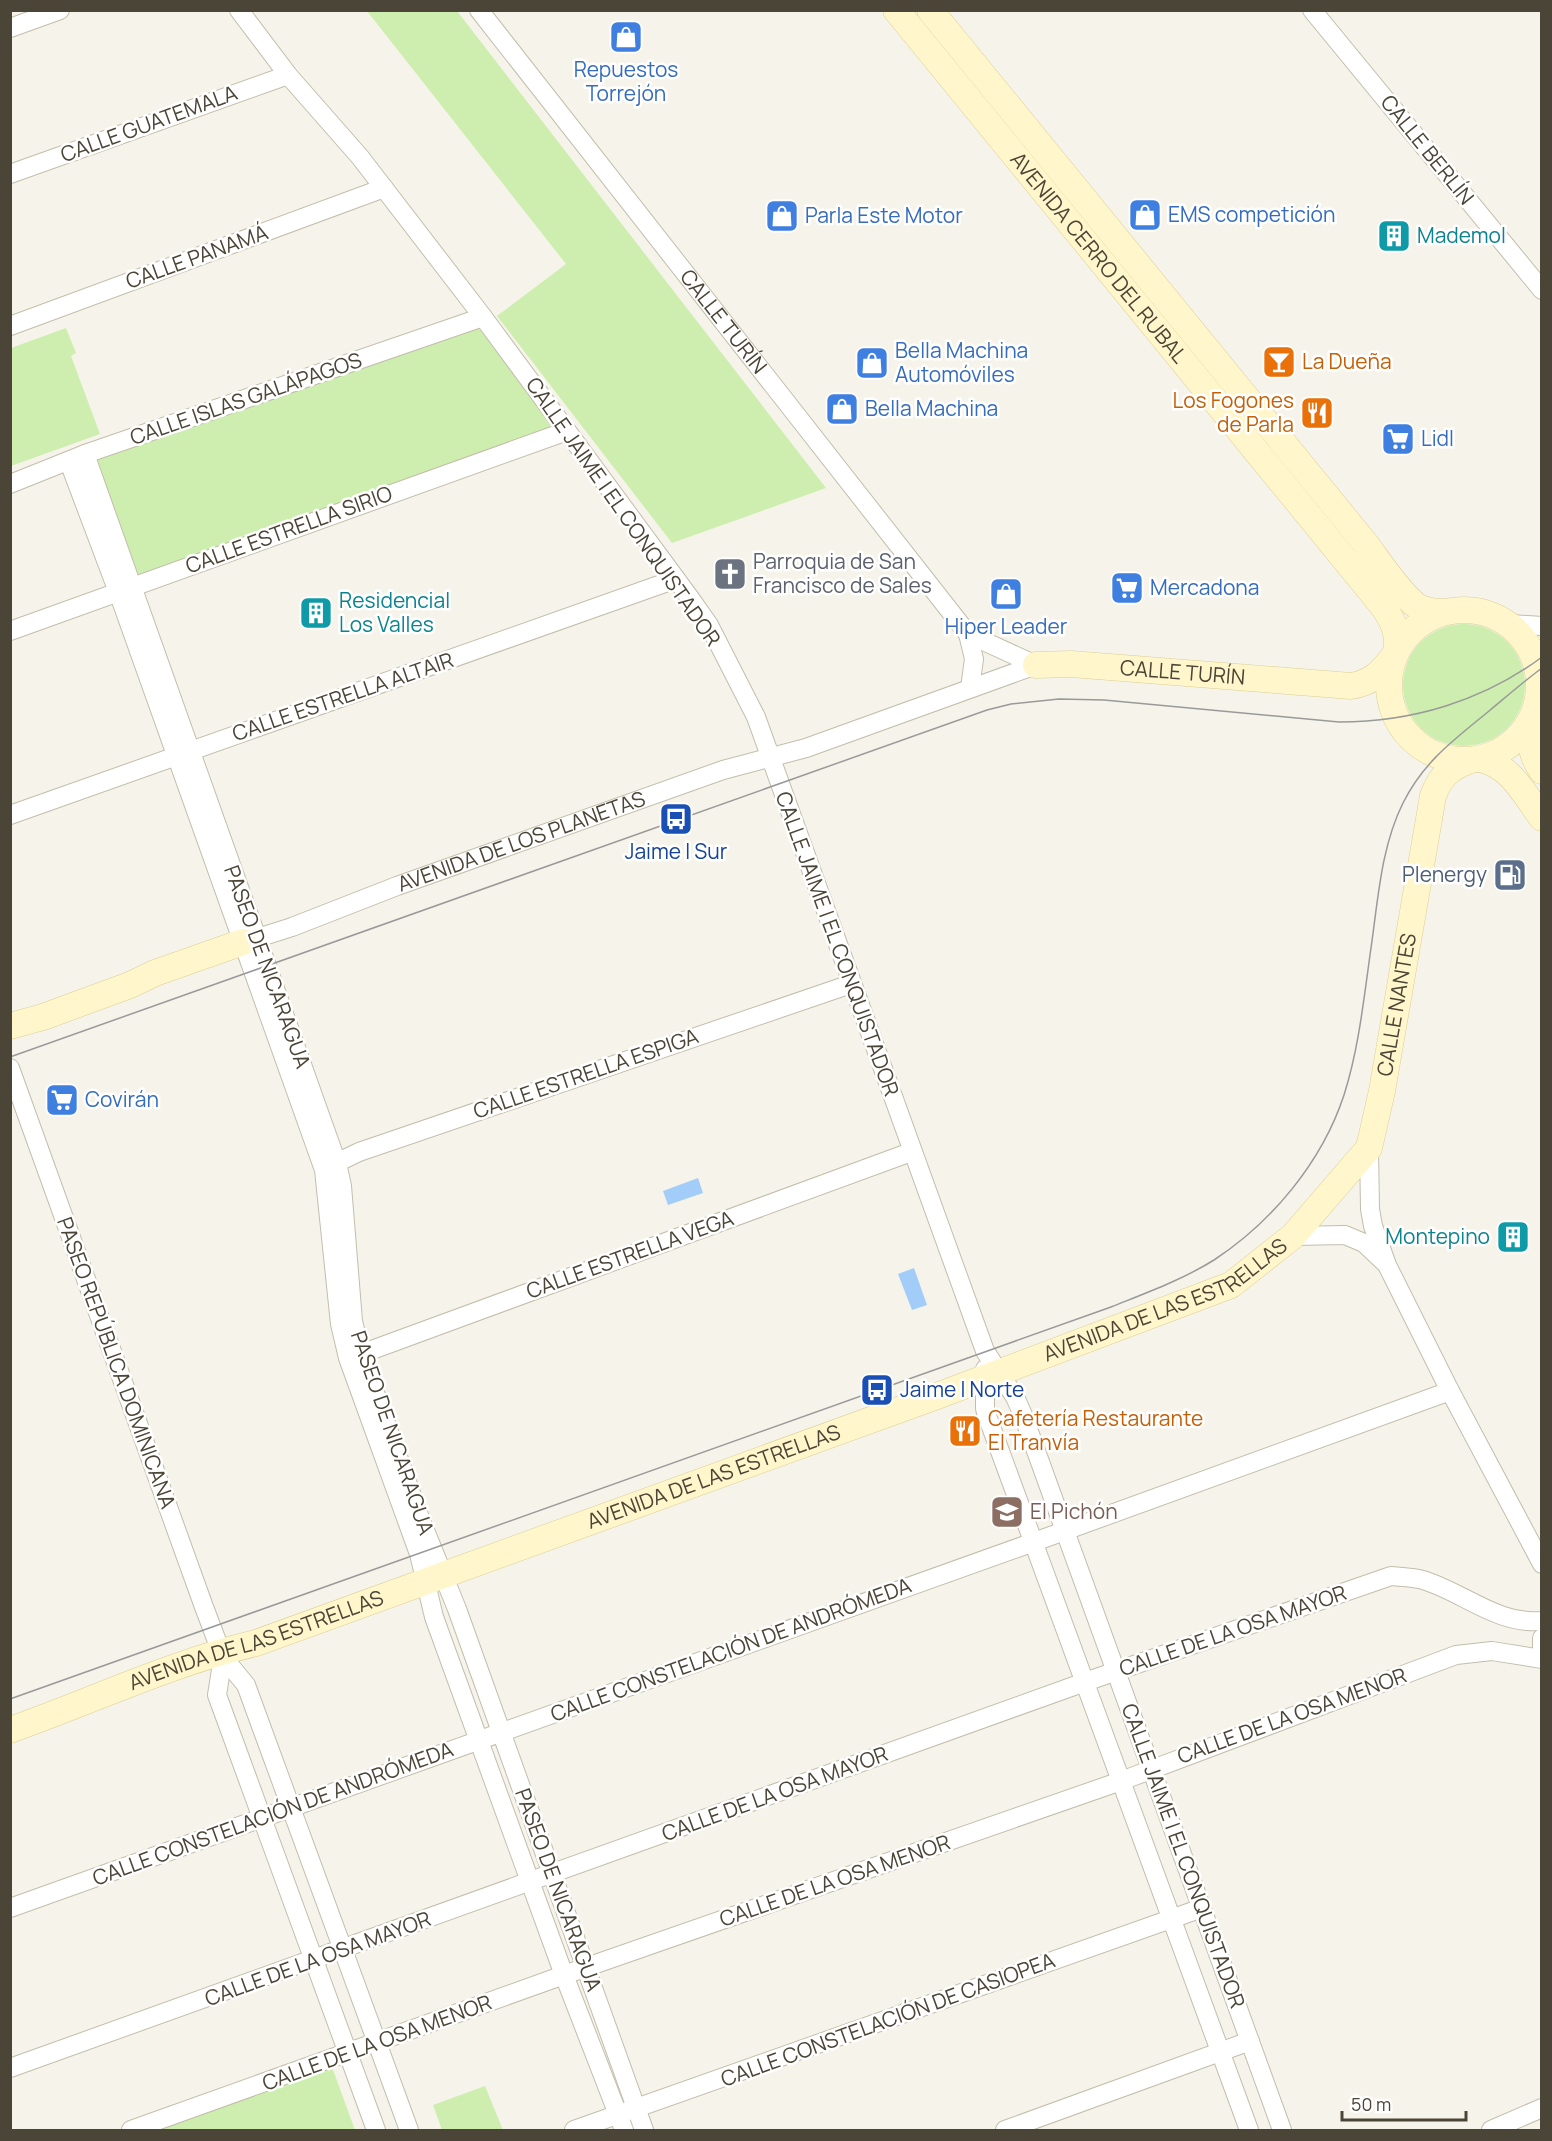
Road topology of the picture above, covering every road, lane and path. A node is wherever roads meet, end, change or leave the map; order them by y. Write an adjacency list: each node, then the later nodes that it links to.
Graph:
1 (60, 10): 7 (street)
2 (239, 10): 8 (street, CALLE JAIME I EL CONQUISTADOR)
3 (479, 10): 23 (street, CALLE TURÍN)
4 (896, 10): 24 (street, AVENIDA CERRO DEL RUBAL)
5 (930, 10): 19 (street, AVENIDA CERRO DEL RUBAL)
6 (1317, 12): 11 (street, CALLE BERLÍN)
7 (10, 28)
8 (288, 75): 9 (street, CALLE GUATEMALA); 10 (street, CALLE JAIME I EL CONQUISTADOR)
9 (10, 174)
10 (384, 188): 12 (street, CALLE JAIME I EL CONQUISTADOR); 13 (street, CALLE PANAMÁ)
11 (1542, 290)
12 (483, 317): 14 (street, CALLE JAIME I EL CONQUISTADOR); 15 (street, CALLE ISLAS GALÁPAGOS)
13 (10, 326)
14 (567, 431): 17 (street, CALLE JAIME I EL CONQUISTADOR); 18 (street, CALLE ESTRELLA SIRIO)
15 (77, 458): 16 (street, CALLE ISLAS GALÁPAGOS); 18 (street, PASEO DE NICARAGUA)
16 (10, 484)
17 (676, 579): 28 (street, CALLE ESTRELLA ALTAIR); 29 (street, CALLE JAIME I EL CONQUISTADOR)
18 (125, 589): 22 (street, CALLE ESTRELLA SIRIO); 28 (street, PASEO DE NICARAGUA)
19 (1444, 612): 20 (street); 24 (street)
20 (1510, 624): 21 (street); 27 (street)
21 (1542, 626)
22 (10, 631)
23 (968, 634): 25 (street, CALLE TURÍN); 26 (street, CALLE TURÍN)
24 (1395, 654): 25 (street, CALLE TURÍN); 30 (street)
25 (1036, 665): 26 (street, AVENIDA DE LOS PLANETAS)
26 (969, 688): 29 (street, AVENIDA DE LOS PLANETAS)
27 (1536, 713): 30 (street); 31 (street)
28 (184, 754): 32 (street, CALLE ESTRELLA ALTAIR); 34 (street, PASEO DE NICARAGUA)
29 (771, 759): 34 (street, AVENIDA DE LOS PLANETAS); 35 (street, CALLE JAIME I EL CONQUISTADOR)
30 (1473, 760): 33 (street); 38 (street, CALLE NANTES)
31 (1542, 771)
32 (10, 815)
33 (1542, 818)
34 (250, 941): 36 (street, AVENIDA DE LOS PLANETAS); 40 (street, PASEO DE NICARAGUA)
35 (851, 984): 39 (street, CALLE JAIME I EL CONQUISTADOR); 40 (street, CALLE ESTRELLA ESPIGA)
36 (10, 1026)
37 (10, 1068): 53 (street, PASEO REPÚBLICA DOMINICANA)
38 (1369, 1148): 41 (street, AVENIDA DE LAS ESTRELLAS); 42 (street, CALLE NANTES)
39 (911, 1152): 43 (street, CALLE ESTRELLA VEGA); 44 (street, CALLE JAIME I EL CONQUISTADOR)
40 (330, 1166): 43 (street, PASEO DE NICARAGUA)
41 (1293, 1236): 42 (street, CALLE NANTES); 44 (street, AVENIDA DE LAS ESTRELLAS)
42 (1387, 1264): 45 (street, CALLE NANTES)
43 (354, 1356): 49 (street, PASEO DE NICARAGUA)
44 (992, 1376): 46 (street, CALLE JAIME I EL CONQUISTADOR); 47 (street, CALLE JAIME I EL CONQUISTADOR); 49 (street, AVENIDA DE LAS ESTRELLAS)
45 (1450, 1391): 46 (street, CALLE CONSTELACIÓN DE ANDRÓMEDA); 48 (street, CALLE NANTES)
46 (1066, 1530): 47 (street, CALLE CONSTELACIÓN DE ANDRÓMEDA); 55 (street, CALLE JAIME I EL CONQUISTADOR)
47 (1034, 1542): 56 (street, CALLE JAIME I EL CONQUISTADOR); 58 (street, CALLE CONSTELACIÓN DE ANDRÓMEDA)
48 (1542, 1564)
49 (434, 1579): 53 (street, AVENIDA DE LAS ESTRELLAS); 58 (street, PASEO DE NICARAGUA); 59 (street, PASEO DE NICARAGUA)
50 (1542, 1622): 55 (street, CALLE DE LA OSA MAYOR)
51 (1542, 1638): 52 (street)
52 (1542, 1647)
53 (222, 1654): 57 (street, AVENIDA DE LAS ESTRELLAS); 62 (street, PASEO REPÚBLICA DOMINICANA); 63 (street, PASEO REPÚBLICA DOMINICANA)
54 (1542, 1659): 60 (street, CALLE DE LA OSA MENOR)
55 (1115, 1672): 56 (street, CALLE DE LA OSA MAYOR); 60 (street, CALLE JAIME I EL CONQUISTADOR)
56 (1085, 1682): 61 (street, CALLE JAIME I EL CONQUISTADOR); 64 (street, CALLE DE LA OSA MAYOR)
57 (10, 1730)
58 (501, 1732): 59 (street, CALLE CONSTELACIÓN DE ANDRÓMEDA); 64 (street, PASEO DE NICARAGUA)
59 (479, 1740): 62 (street, CALLE CONSTELACIÓN DE ANDRÓMEDA); 65 (street, PASEO DE NICARAGUA)
60 (1152, 1768): 61 (street, CALLE DE LA OSA MENOR); 67 (street, CALLE JAIME I EL CONQUISTADOR)
61 (1121, 1781): 68 (street, CALLE JAIME I EL CONQUISTADOR); 71 (street, CALLE DE LA OSA MENOR)
62 (291, 1808): 63 (street, CALLE CONSTELACIÓN DE ANDRÓMEDA); 69 (street, PASEO REPÚBLICA DOMINICANA)
63 (262, 1818): 66 (street, CALLE CONSTELACIÓN DE ANDRÓMEDA); 70 (street, PASEO REPÚBLICA DOMINICANA)
64 (552, 1875): 65 (street, CALLE DE LA OSA MAYOR); 71 (street, PASEO DE NICARAGUA)
65 (531, 1883): 69 (street, CALLE DE LA OSA MAYOR); 72 (street, PASEO DE NICARAGUA)
66 (10, 1908)
67 (1202, 1908): 68 (street, CALLE CONSTELACIÓN DE CASIOPEA); 73 (street, CALLE JAIME I EL CONQUISTADOR)
68 (1172, 1919): 75 (street, CALLE JAIME I EL CONQUISTADOR); 79 (street, CALLE CONSTELACIÓN DE CASIOPEA)
69 (343, 1950): 70 (street, CALLE DE LA OSA MAYOR); 74 (street, PASEO REPÚBLICA DOMINICANA)
70 (314, 1960): 76 (street, PASEO REPÚBLICA DOMINICANA); 77 (street, CALLE DE LA OSA MAYOR)
71 (587, 1968): 72 (street, CALLE DE LA OSA MENOR); 79 (street, PASEO DE NICARAGUA)
72 (564, 1975): 74 (street, CALLE DE LA OSA MENOR); 80 (street, PASEO DE NICARAGUA)
73 (1250, 2042): 75 (street); 88 (street, CALLE JAIME I EL CONQUISTADOR)
74 (377, 2043): 76 (street, CALLE DE LA OSA MENOR); 83 (street, PASEO REPÚBLICA DOMINICANA)
75 (1221, 2053): 86 (street); 87 (street, CALLE JAIME I EL CONQUISTADOR)
76 (348, 2054): 81 (street, CALLE DE LA OSA MENOR); 82 (street, PASEO REPÚBLICA DOMINICANA)
77 (10, 2068)
78 (1542, 2108): 89 (street)
79 (636, 2109): 80 (street, CALLE CONSTELACIÓN DE CASIOPEA); 85 (street, PASEO DE NICARAGUA)
80 (621, 2123): 84 (street, CALLE CONSTELACIÓN DE CASIOPEA)
81 (131, 2130)
82 (376, 2130)
83 (409, 2130)
84 (574, 2130)
85 (644, 2130)
86 (1005, 2130)
87 (1249, 2130)
88 (1282, 2130)
89 (1491, 2130)

